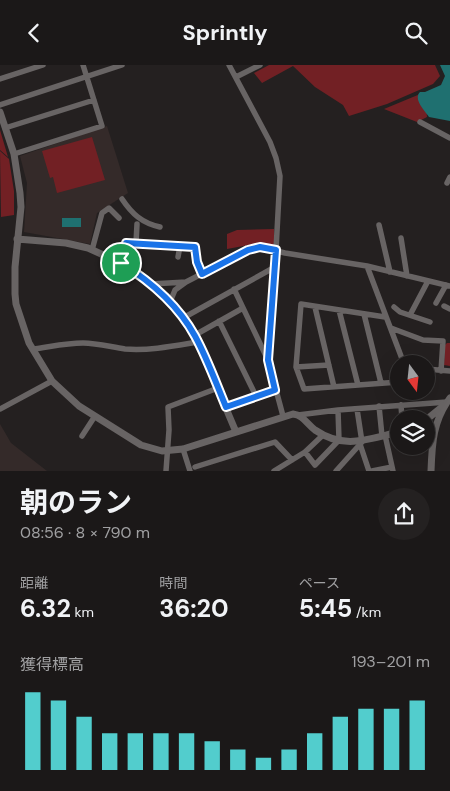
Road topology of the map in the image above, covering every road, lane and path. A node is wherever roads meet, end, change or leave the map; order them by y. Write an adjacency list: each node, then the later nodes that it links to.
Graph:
1 (43, 65): 8 (street)
2 (83, 65): 6 (street)
3 (122, 65): 6 (street)
4 (230, 65): 7 (street)
5 (260, 65): 7 (street)
6 (87, 76): 9 (street); 10 (street)
7 (236, 77): 26 (street)
8 (0, 79)
9 (94, 100): 13 (street); 15 (street)
10 (0, 105)
11 (0, 112): 13 (street)
12 (420, 122): 14 (street)
13 (5, 128): 15 (street)
14 (450, 138)
15 (14, 154): 22 (street)
16 (122, 199): 17 (street)
17 (127, 207): 20 (street); 25 (street)
18 (137, 224): 23 (street)
19 (379, 225): 31 (street)
20 (160, 227)
21 (401, 238): 33 (street)
22 (18, 239): 25 (street); 53 (street)
23 (136, 243): 24 (street); 28 (street)
24 (180, 246): 27 (street); 32 (street)
25 (92, 250): 28 (street)
26 (276, 250): 29 (street); 30 (street); 32 (street)
27 (178, 257)
28 (121, 263): 36 (street)
29 (367, 266): 31 (street); 47 (street)
30 (275, 267): 38 (street); 55 (street)
31 (390, 272): 33 (street)
32 (202, 274): 35 (street)
33 (407, 276): 34 (street)
34 (428, 281): 37 (street); 46 (street)
35 (186, 282): 36 (street); 39 (street)
36 (151, 284): 39 (street)
37 (448, 286): 40 (street)
38 (234, 289): 43 (street); 48 (street)
39 (170, 302): 48 (street)
40 (436, 303)
41 (314, 307): 44 (street); 56 (street); 57 (street)
42 (394, 307): 46 (street)
43 (243, 308): 49 (street); 55 (street)
44 (339, 310): 45 (street); 64 (street)
45 (364, 314): 47 (street); 62 (street)
46 (410, 315): 50 (street)
47 (385, 317): 51 (street)
48 (183, 318): 52 (street)
49 (220, 321): 52 (street); 68 (street)
50 (430, 322)
51 (390, 328): 54 (street); 59 (street)
52 (196, 339): 53 (street); 66 (street)
53 (33, 349): 61 (street)
54 (400, 355)
55 (268, 360): 67 (street)
56 (328, 365): 57 (street); 65 (street)
57 (296, 367): 65 (street)
58 (435, 370): 59 (street)
59 (441, 371): 60 (street)
60 (450, 371)
61 (52, 381): 73 (street); 79 (street)
62 (382, 383): 63 (street); 64 (street)
63 (390, 383)
64 (358, 385): 65 (street)
65 (334, 387)
66 (218, 388): 72 (street); 89 (street)
67 (275, 390): 68 (street); 80 (street)
68 (256, 396): 72 (street)
69 (446, 402): 70 (street); 77 (street); 100 (street)
70 (401, 405): 71 (street); 76 (street)
71 (379, 406): 74 (street); 85 (street)
72 (226, 407): 81 (street)
73 (0, 409)
74 (357, 409): 75 (street); 87 (street)
75 (338, 410): 78 (street); 86 (street)
76 (401, 410)
77 (435, 412)
78 (298, 415): 80 (street); 83 (street)
79 (95, 416): 84 (street); 89 (street)
80 (283, 416): 81 (street)
81 (236, 432): 88 (street)
82 (390, 434): 85 (street)
83 (323, 435): 86 (street); 90 (street)
84 (82, 436)
85 (383, 436): 87 (street); 94 (street)
86 (339, 440): 87 (street); 90 (street)
87 (361, 443): 98 (street); 99 (street)
88 (183, 449): 89 (street); 93 (street)
89 (168, 451): 95 (street)
90 (305, 452): 91 (street)
91 (292, 460): 92 (street); 97 (street)
92 (208, 463): 93 (street); 96 (street)
93 (192, 469)
94 (392, 469): 99 (street)
95 (166, 471)
96 (210, 471)
97 (274, 471)
98 (336, 471)
99 (370, 471)
100 (431, 471)

